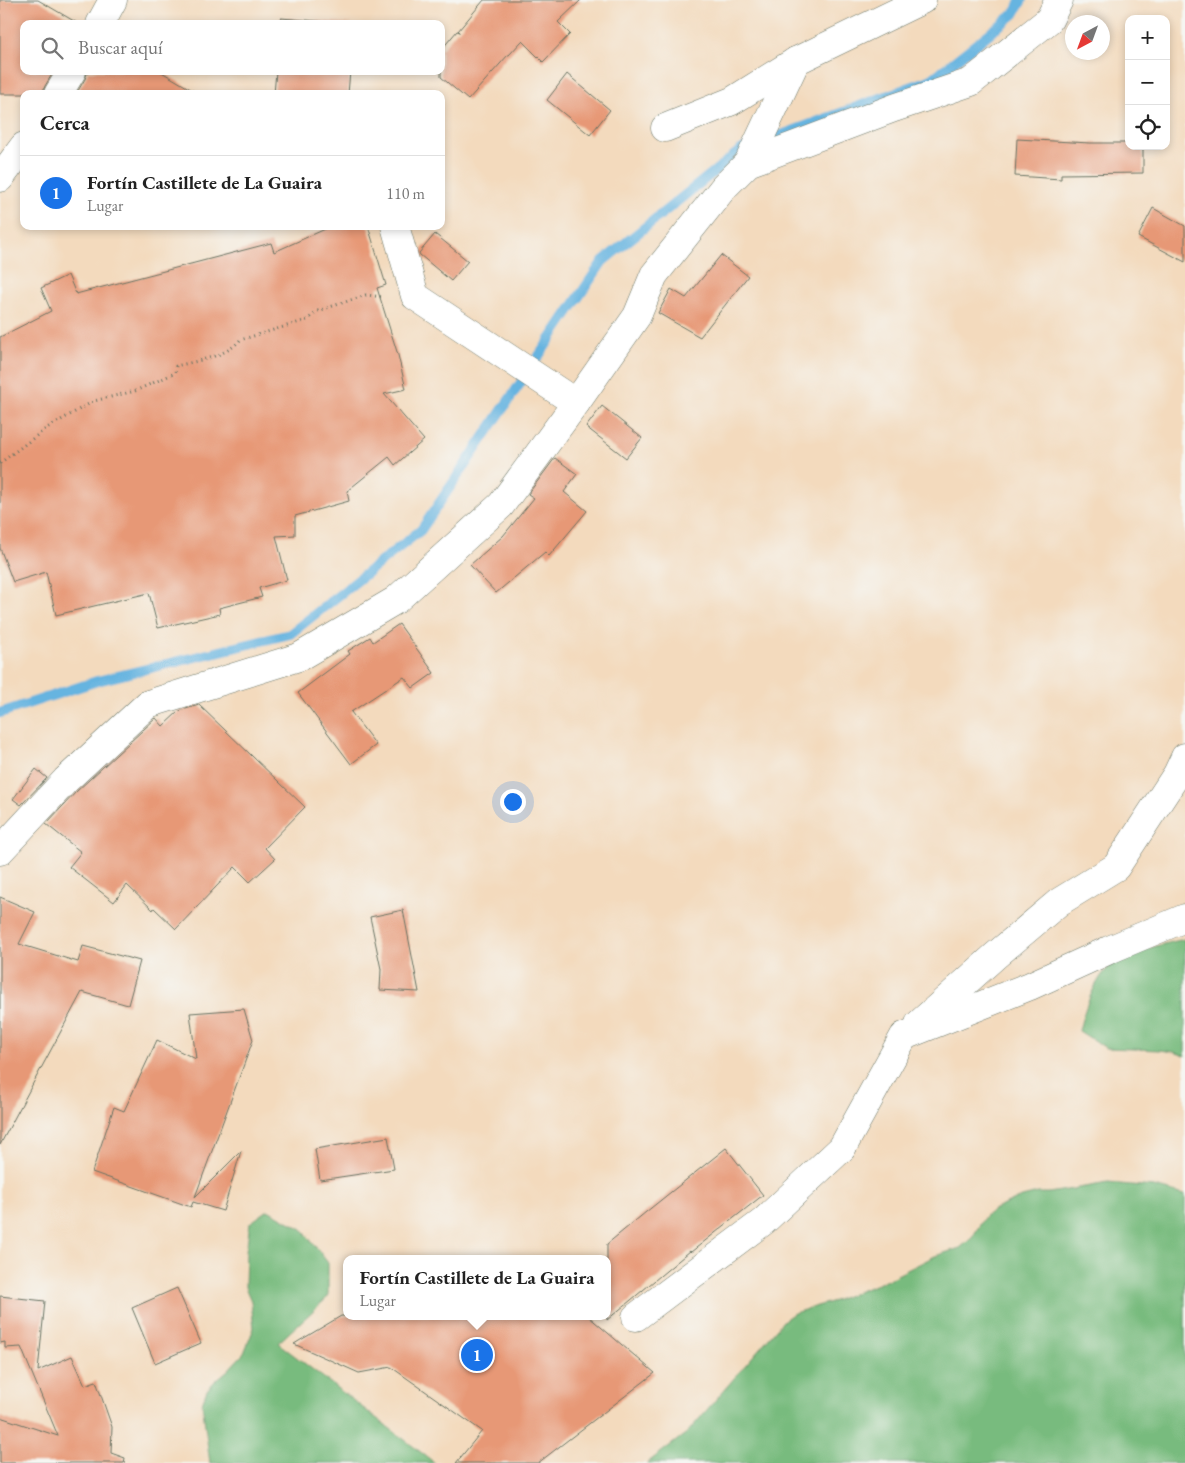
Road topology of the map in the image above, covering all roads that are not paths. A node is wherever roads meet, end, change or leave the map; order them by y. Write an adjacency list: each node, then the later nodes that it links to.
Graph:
1 (114, 0): 4 (street)
2 (922, 0): 5 (street)
3 (1059, 0): 10 (street)
4 (102, 20)
5 (796, 61): 8 (street); 10 (street)
6 (70, 75): 7 (street)
7 (60, 90)
8 (666, 128)
9 (20, 151): 11 (street)
10 (748, 163): 13 (street)
11 (0, 178)
12 (396, 230): 13 (street)
13 (576, 403): 15 (street)
14 (1185, 757): 17 (street)
15 (0, 851)
16 (1185, 918): 17 (street)
17 (904, 1036): 18 (street)
18 (636, 1317)

